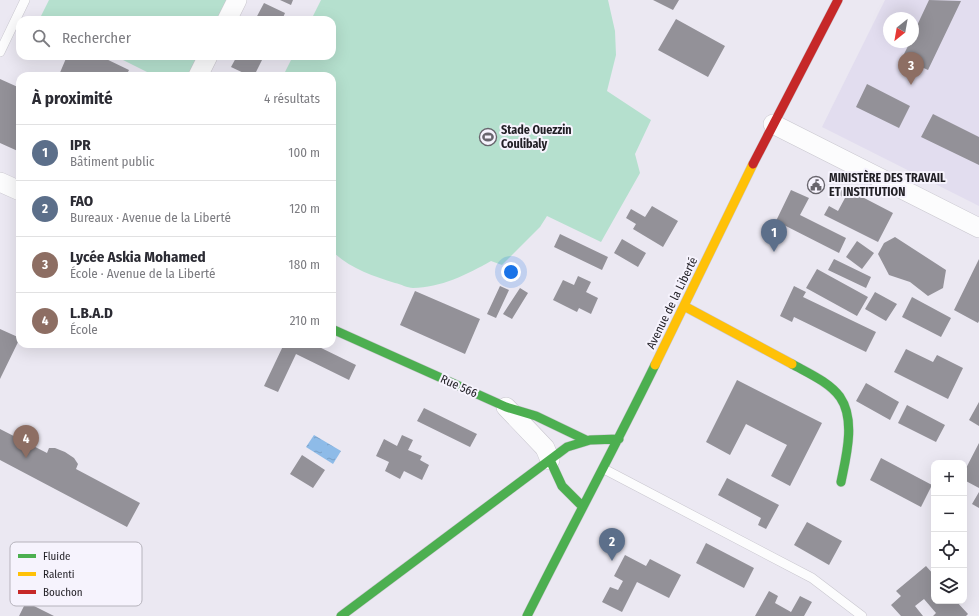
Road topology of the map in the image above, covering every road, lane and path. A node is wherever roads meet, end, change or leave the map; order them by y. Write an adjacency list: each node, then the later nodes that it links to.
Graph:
1 (25, 0): 4 (lane)
2 (237, 0): 5 (street)
3 (838, 0): 10 (street, Avenue de la Liberté)
4 (17, 16)
5 (229, 16)
6 (16, 19): 7 (lane)
7 (0, 52)
8 (206, 60): 9 (street)
9 (200, 72)
10 (773, 124): 13 (street); 14 (street, Avenue de la Liberté)
11 (0, 182): 12 (street)
12 (16, 189)
13 (979, 228)
14 (684, 306): 17 (street, Avenue de la Liberté); 21 (street)
15 (336, 331): 16 (street, Rue 566)
16 (506, 406): 18 (street, Rue 566); 19 (street)
17 (619, 439): 18 (street); 20 (street, Avenue de la Liberté)
18 (586, 440): 19 (street)
19 (550, 460): 22 (street); 23 (street)
20 (604, 469): 22 (street, Avenue de la Liberté); 25 (lane)
21 (841, 482)
22 (582, 506): 24 (street, Avenue de la Liberté)
23 (340, 616)
24 (527, 616)
25 (862, 616)

